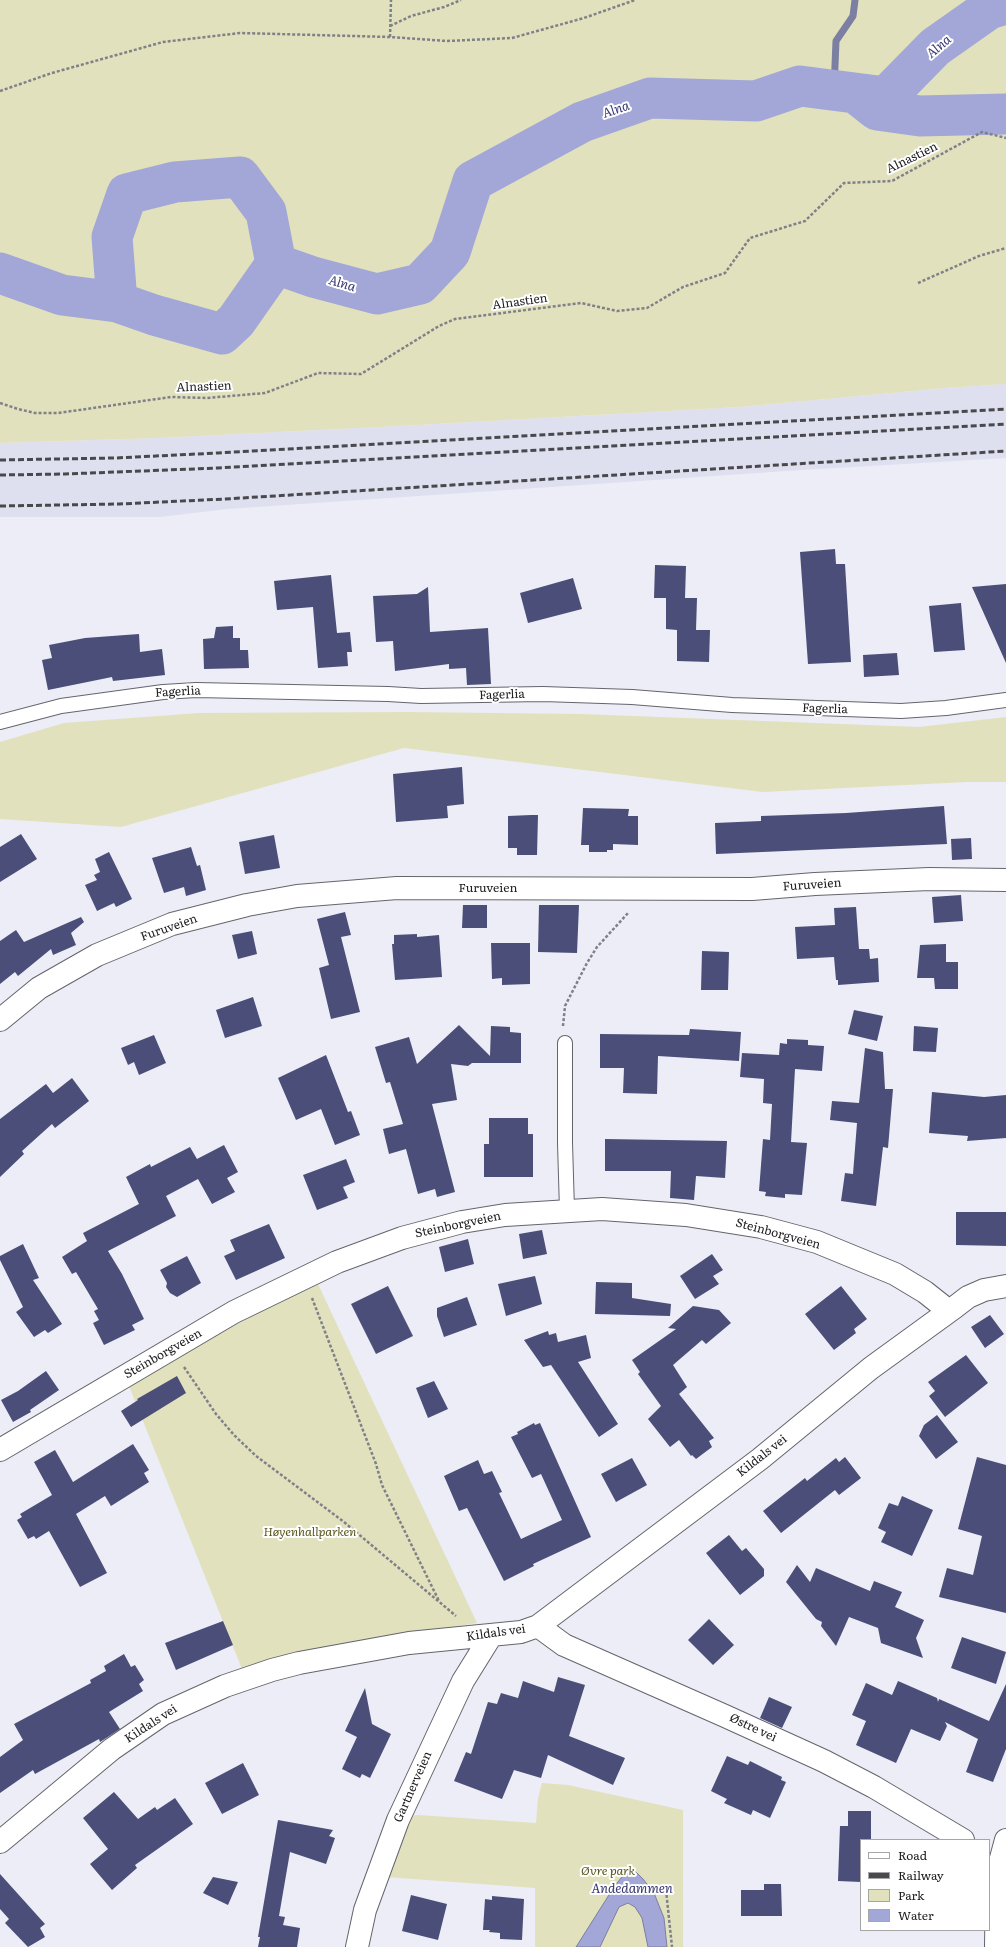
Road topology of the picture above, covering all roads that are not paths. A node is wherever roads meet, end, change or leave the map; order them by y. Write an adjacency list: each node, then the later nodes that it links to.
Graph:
1 (1006, 700): 2 (lane, Fagerlia)
2 (0, 722)
3 (1006, 880): 4 (street, Furuveien)
4 (0, 1020)
5 (565, 1043): 6 (lane)
6 (567, 1210): 8 (street, Steinborgveien); 9 (street, Steinborgveien)
7 (1006, 1286): 8 (street, Kildals vei)
8 (949, 1311): 10 (street, Kildals vei)
9 (0, 1450)
10 (538, 1626): 11 (street, Kildals vei); 12 (street, Østre vei)
11 (491, 1636): 13 (street, Kildals vei); 15 (street, Gartnerveien)
12 (961, 1839)
13 (0, 1842)
14 (998, 1851): 16 (street)
15 (357, 1947)
16 (996, 1947)

